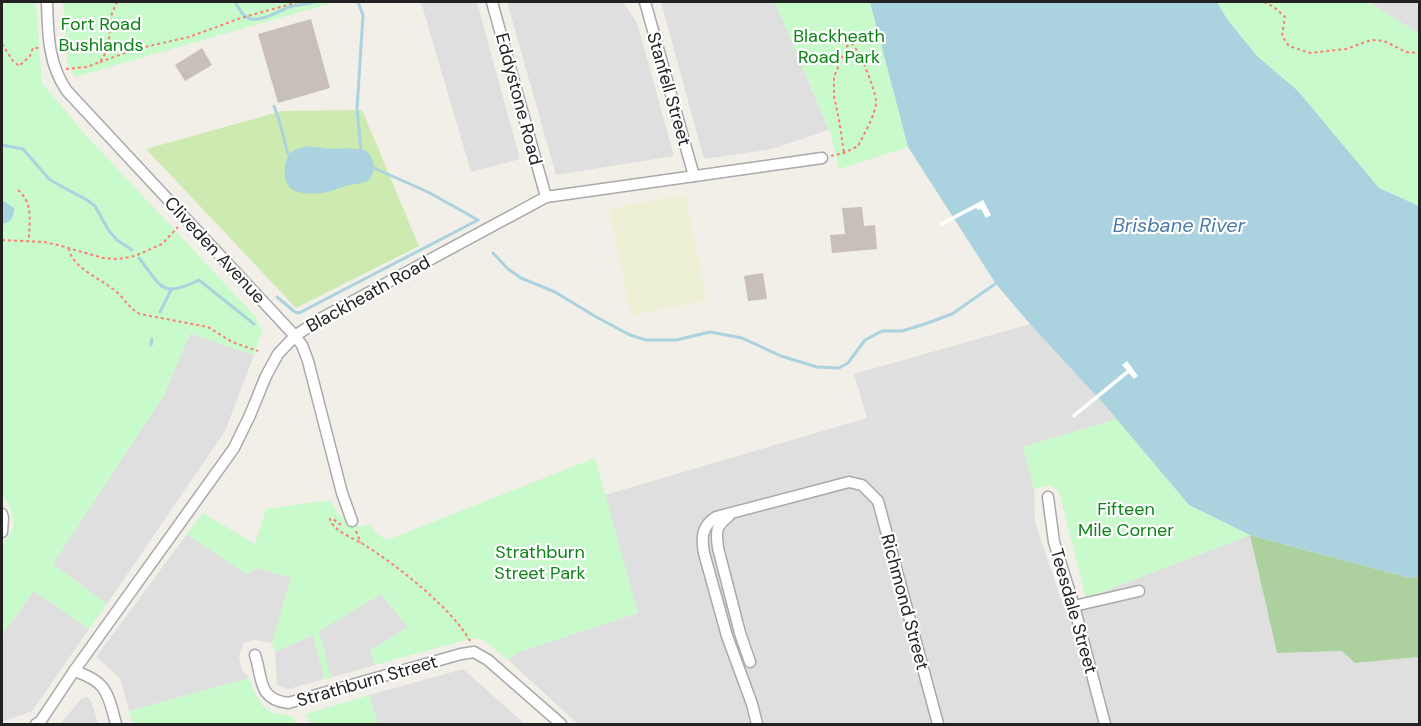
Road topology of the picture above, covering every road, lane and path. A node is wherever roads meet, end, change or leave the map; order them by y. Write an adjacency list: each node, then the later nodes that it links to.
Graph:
1 (47, 2): 8 (street, Cliveden Avenue)
2 (117, 2): 10 (path)
3 (298, 2): 10 (path)
4 (492, 2): 16 (street, Eddystone Road)
5 (645, 2): 14 (street, Stanfell Street)
6 (1264, 2): 9 (path)
7 (2, 44): 8 (path)
8 (50, 48): 11 (street, Cliveden Avenue)
9 (1419, 53)
10 (100, 62): 11 (path)
11 (57, 73): 17 (street, Cliveden Avenue)
12 (844, 153): 12 (path); 13 (path)
13 (822, 158): 14 (street, Blackheath Road)
14 (694, 176): 16 (street, Blackheath Road)
15 (18, 190): 19 (path)
16 (546, 198): 21 (street, Blackheath Road)
17 (186, 218): 20 (path); 21 (street, Cliveden Avenue)
18 (2, 240): 19 (path)
19 (28, 241): 20 (path)
20 (69, 248): 22 (path)
21 (295, 336): 26 (street, Cliveden Avenue); 35 (street, Blackheath Road)
22 (258, 351)
23 (1048, 497): 29 (street, Teesdale Street)
24 (2, 514): 27 (street)
25 (732, 514): 30 (street); 31 (street); 40 (street, Richmond Street)
26 (352, 521): 32 (path)
27 (2, 532)
28 (1139, 591): 29 (street)
29 (1074, 606): 41 (street, Teesdale Street)
30 (740, 633): 31 (street); 34 (street)
31 (727, 636): 39 (street)
32 (474, 652): 33 (street, Strathburn Street); 38 (street)
33 (255, 655)
34 (750, 662)
35 (74, 671): 36 (street, Blackheath Road); 37 (street)
36 (36, 724)
37 (116, 724)
38 (561, 724)
39 (757, 724)
40 (938, 724)
41 (1105, 724)

